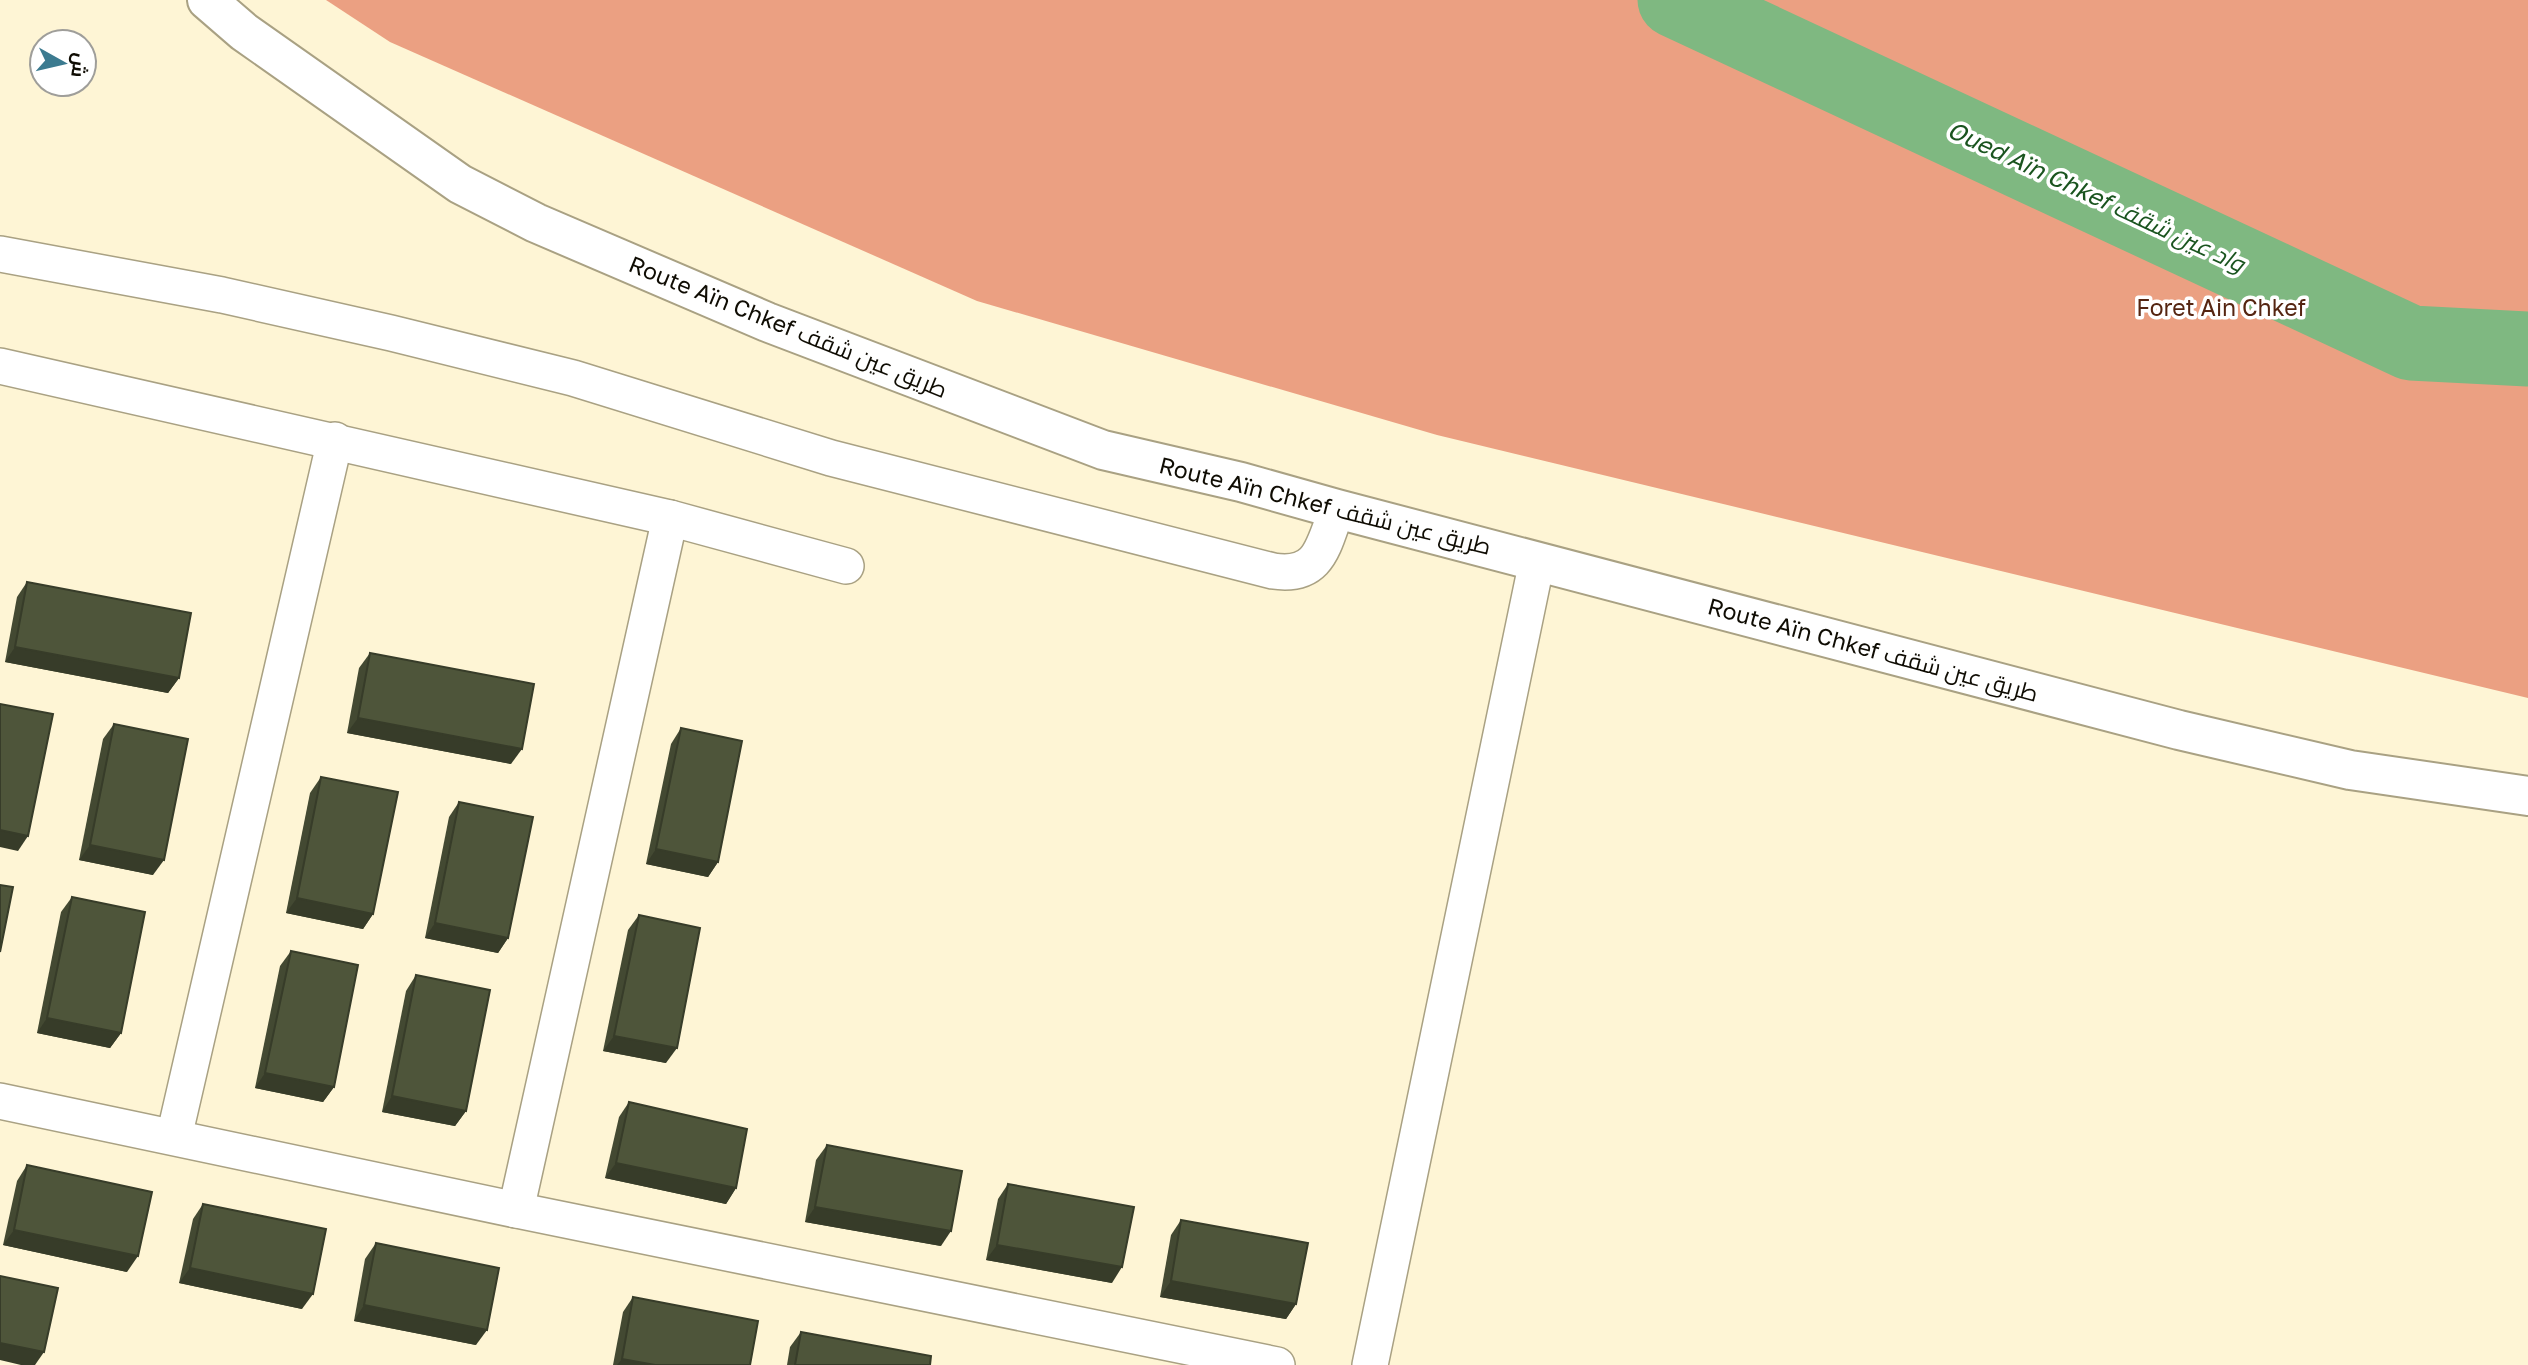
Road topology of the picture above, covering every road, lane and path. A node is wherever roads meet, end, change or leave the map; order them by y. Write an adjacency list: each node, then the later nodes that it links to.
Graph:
1 (207, 0): 5 (street, Route Aïn Chkef طريق عين شقف)
2 (0, 254): 5 (street)
3 (0, 366): 4 (street)
4 (335, 440): 6 (street); 11 (street)
5 (1336, 509): 7 (street, Route Aïn Chkef طريق عين شقف)
6 (670, 517): 8 (street); 12 (street)
7 (1537, 561): 9 (street, Route Aïn Chkef طريق عين شقف); 14 (street)
8 (846, 566)
9 (2528, 796)
10 (0, 1101): 11 (street)
11 (174, 1137): 12 (street)
12 (516, 1209): 13 (street)
13 (1277, 1365)
14 (1370, 1365)

